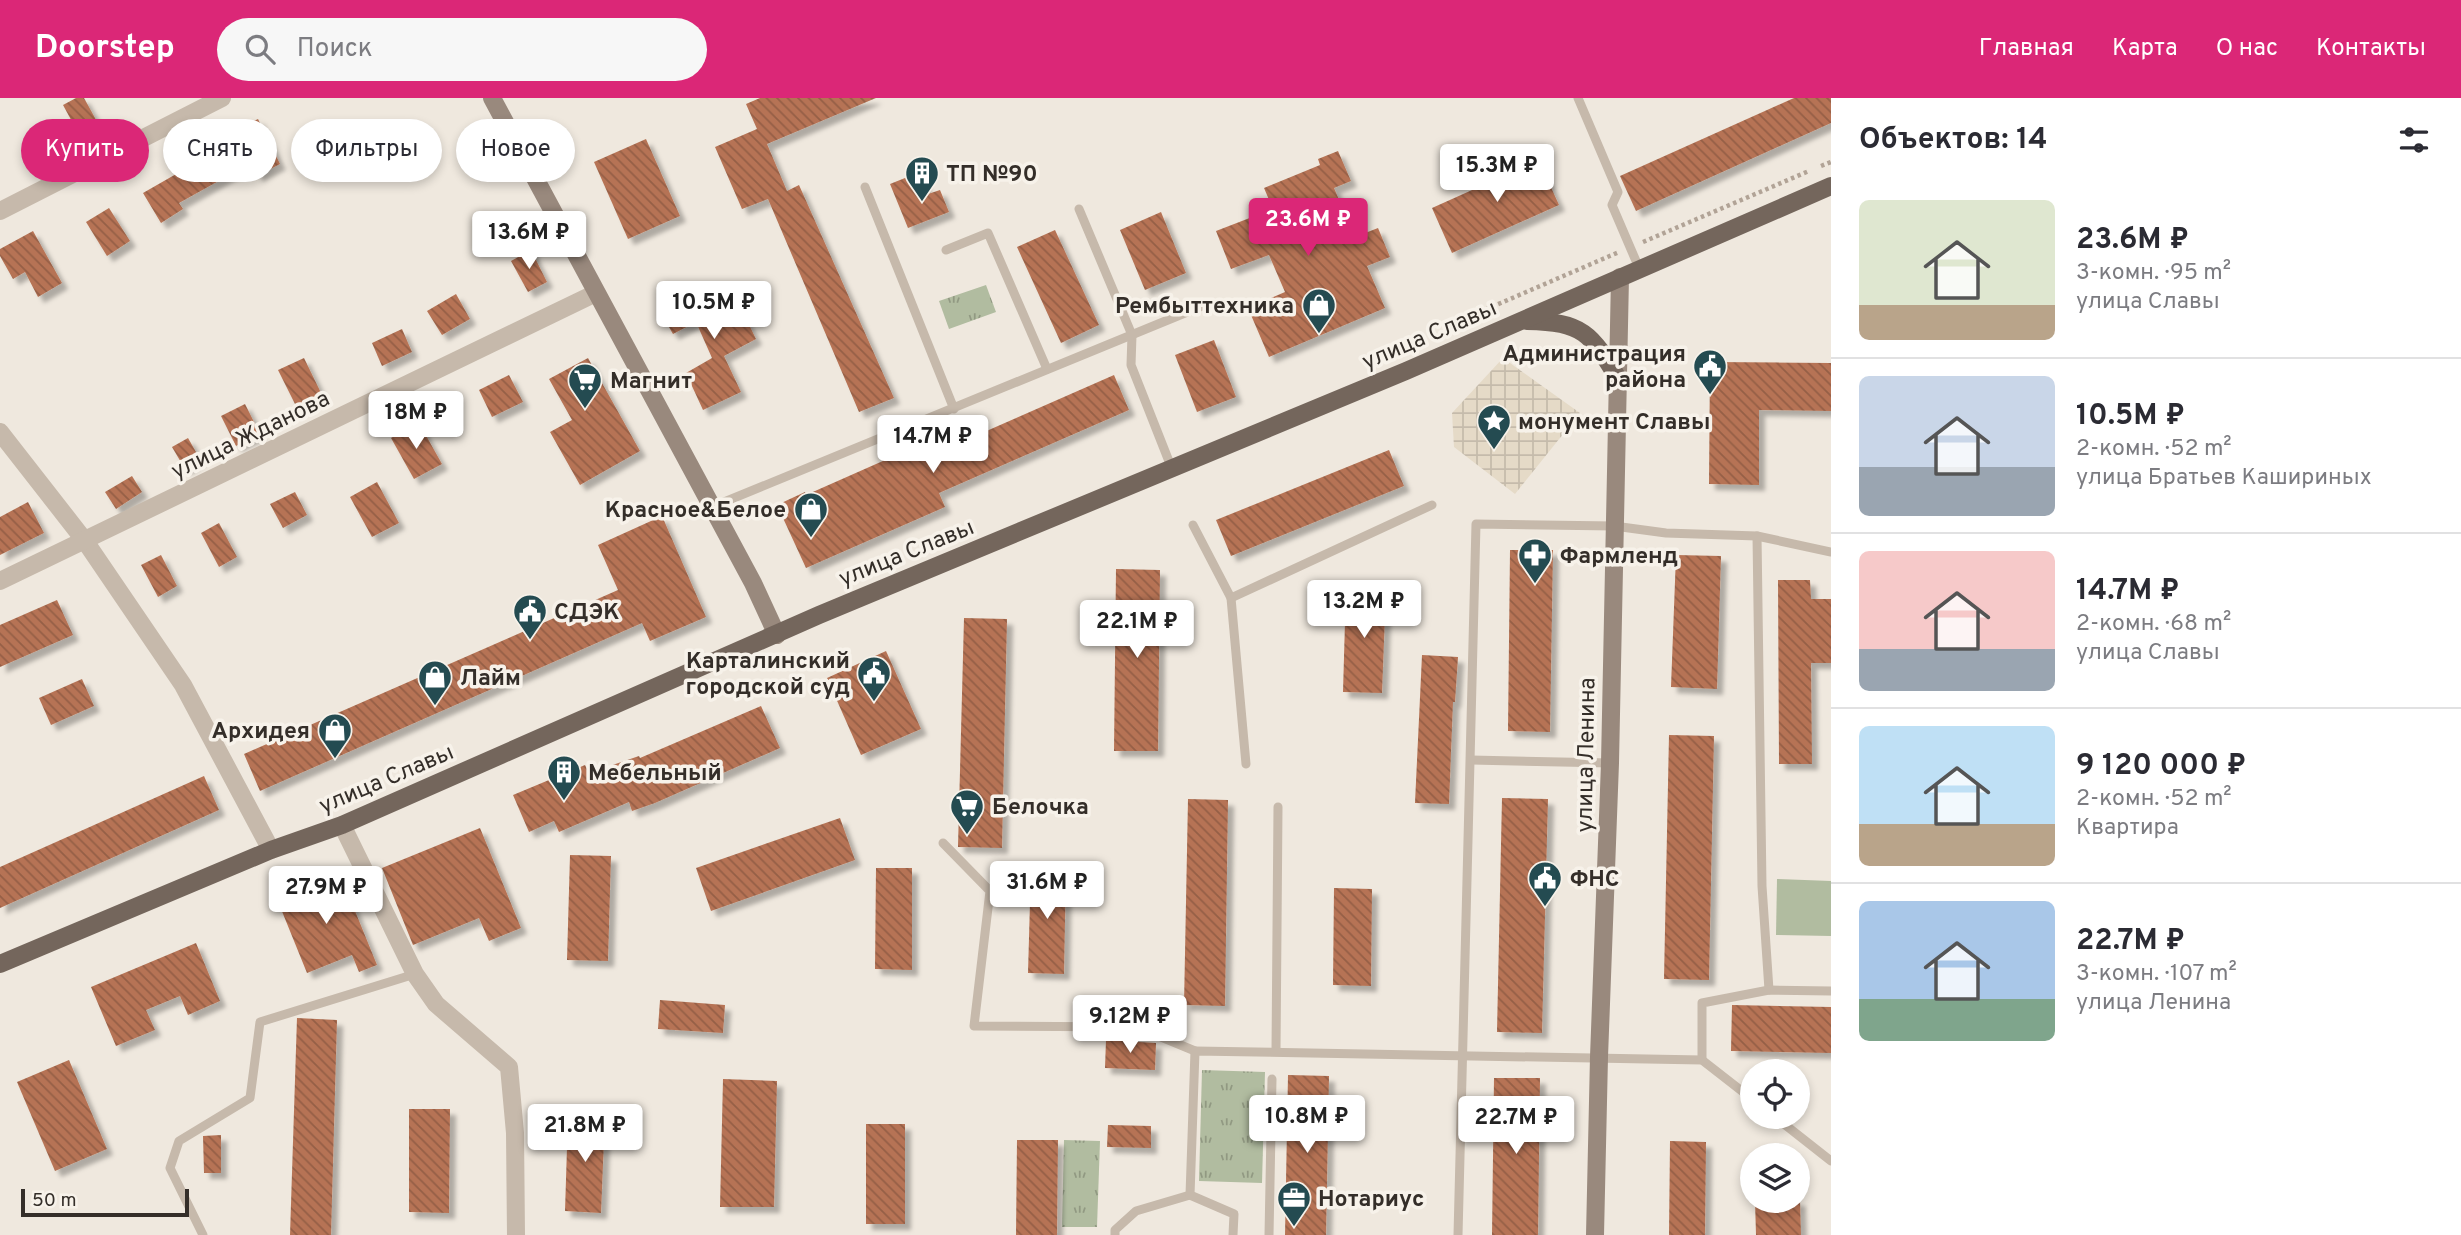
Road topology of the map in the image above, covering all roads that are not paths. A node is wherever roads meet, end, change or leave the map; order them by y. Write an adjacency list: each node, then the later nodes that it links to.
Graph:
1 (222, 98): 7 (street)
2 (492, 98): 11 (street)
3 (1578, 98): 9 (lane)
4 (1831, 186): 9 (main road, улица Славы)
5 (865, 187): 17 (lane)
6 (1079, 209): 14 (lane)
7 (0, 211)
8 (946, 250): 15 (lane)
9 (1639, 268): 10 (main road, улица Славы)
10 (1620, 277): 13 (main road, улица Славы); 16 (street, улица Ленина)
11 (596, 293): 21 (street); 25 (street, улица Жданова)
12 (1202, 306): 14 (lane)
13 (1520, 321): 16 (main road); 19 (main road, улица Славы)
14 (1132, 335): 15 (lane); 19 (lane)
15 (1046, 369): 17 (lane)
16 (1619, 380): 23 (street, улица Ленина)
17 (954, 409): 21 (lane)
18 (0, 432): 25 (street)
19 (1172, 469): 29 (main road, улица Славы)
20 (1432, 505): 28 (lane)
21 (710, 508): 29 (street)
22 (1193, 526): 28 (lane)
23 (1614, 526): 24 (lane); 30 (lane); 31 (street, улица Ленина)
24 (1757, 536): 26 (lane); 39 (lane)
25 (85, 541): 27 (street, улица Жданова); 36 (street)
26 (1831, 552)
27 (0, 581)
28 (1231, 598): 32 (lane)
29 (777, 635): 34 (main road, улица Славы)
30 (1471, 760): 31 (lane); 43 (lane)
31 (1610, 763): 44 (street, улица Ленина)
32 (1245, 764)
33 (1278, 807): 42 (lane)
34 (342, 825): 36 (main road, улица Славы); 38 (street)
35 (943, 843): 41 (lane)
36 (271, 850): 37 (main road, улица Славы)
37 (0, 964)
38 (415, 974): 51 (lane); 52 (street)
39 (1769, 990): 40 (lane); 45 (lane)
40 (1831, 991)
41 (1195, 1051): 42 (lane); 50 (lane)
42 (1276, 1051): 43 (lane)
43 (1462, 1056): 44 (lane); 56 (lane)
44 (1599, 1056): 45 (lane); 57 (street, улица Ленина)
45 (1702, 1060): 47 (lane)
46 (1272, 1079): 55 (lane)
47 (1740, 1090)
48 (1790, 1129): 49 (lane)
49 (1831, 1161)
50 (1190, 1195): 53 (lane); 54 (lane)
51 (203, 1235)
52 (516, 1235)
53 (1115, 1235)
54 (1233, 1235)
55 (1269, 1235)
56 (1458, 1235)
57 (1595, 1235)

